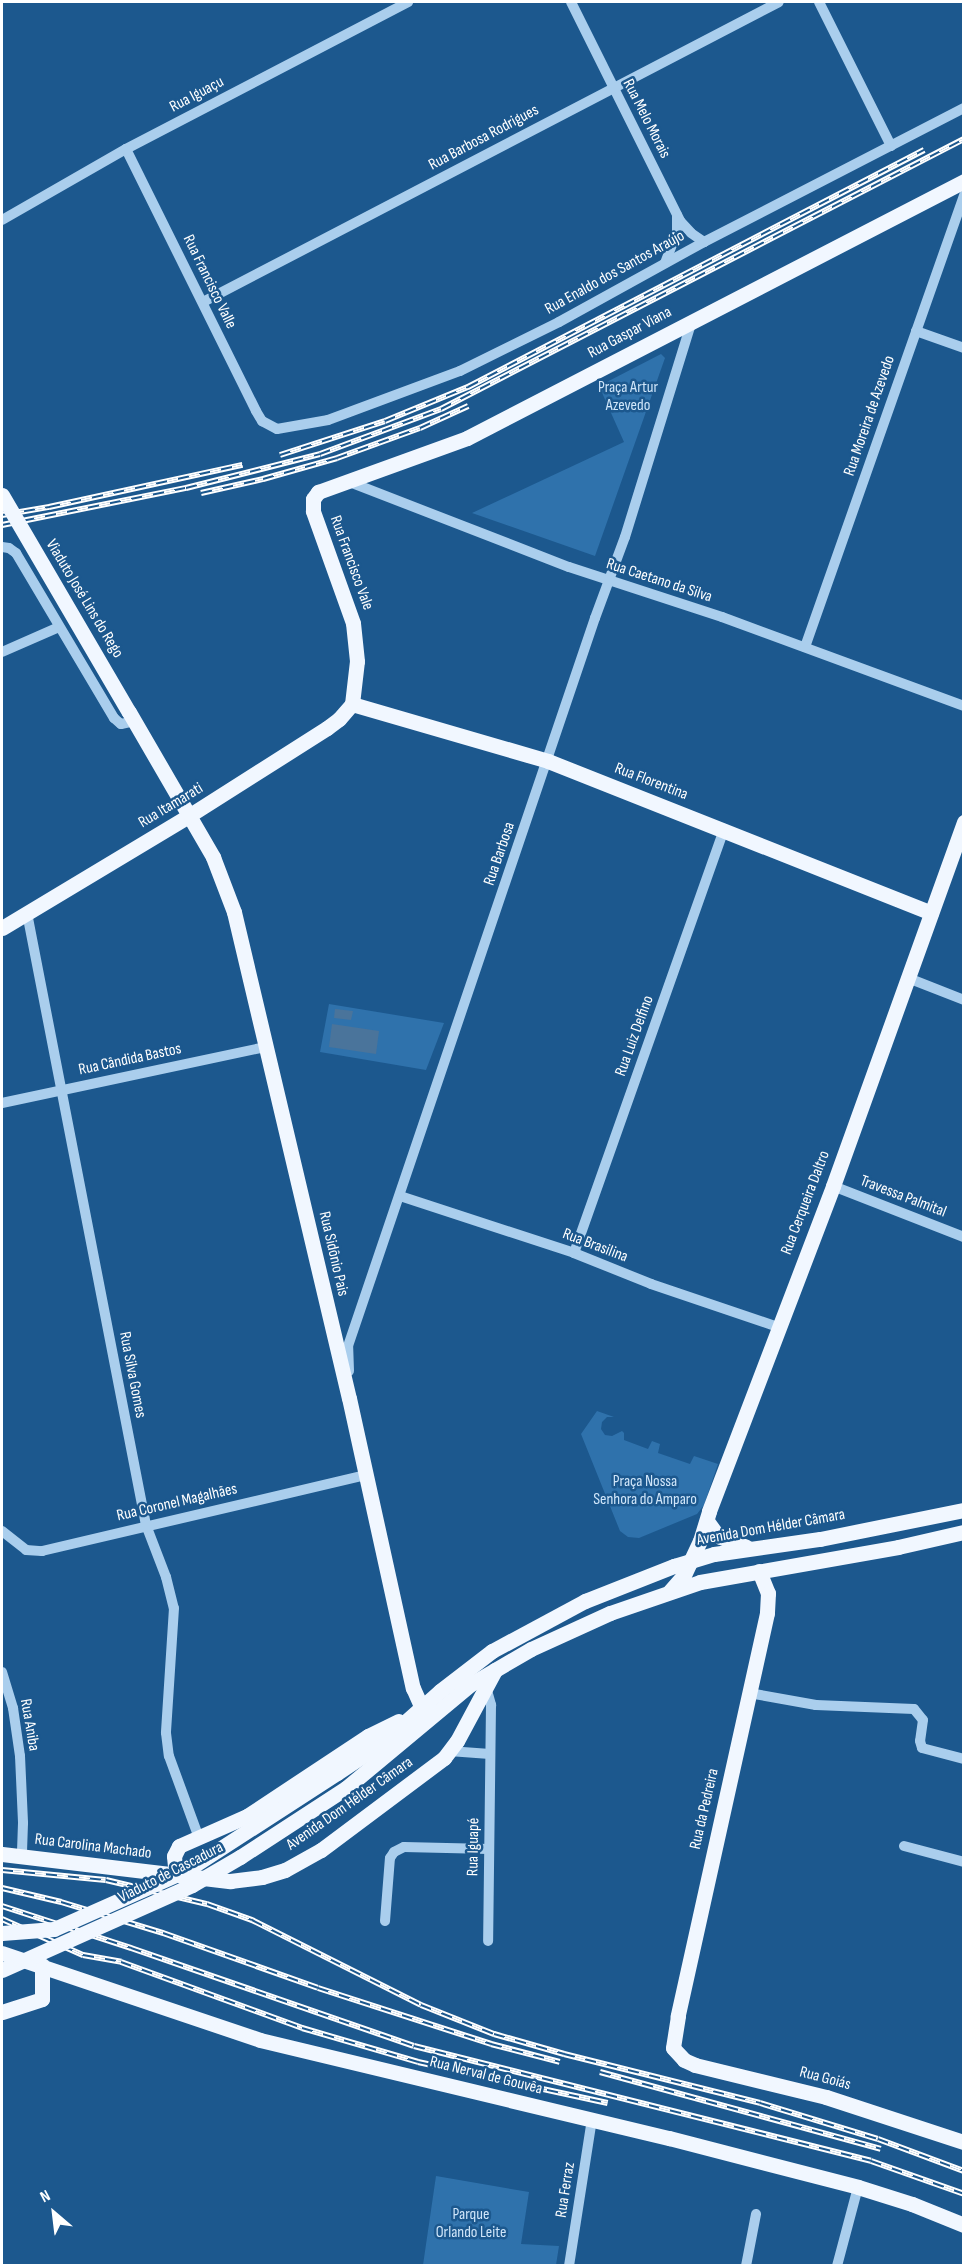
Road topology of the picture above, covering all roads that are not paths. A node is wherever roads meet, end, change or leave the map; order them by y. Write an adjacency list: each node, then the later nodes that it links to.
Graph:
1 (408, 2): 8 (street, Rua Iguaçu)
2 (571, 2): 5 (street, Rua Melo Morais)
3 (779, 2): 5 (street, Rua Barbosa Rodrigues)
4 (819, 2): 7 (street)
5 (613, 88): 12 (street, Rua Melo Morais); 16 (street, Rua Barbosa Rodrigues)
6 (963, 108): 7 (street, Rua Enaldo dos Santos Araújo)
7 (891, 146): 14 (street, Rua Enaldo dos Santos Araújo)
8 (126, 149): 13 (street, Rua Iguaçu); 16 (street, Rua Francisco Valle)
9 (963, 181): 17 (main road, Rua Gaspar Viana)
10 (963, 195): 18 (street, Rua Moreira de Azevedo)
11 (2, 206): 13 (street)
12 (676, 214): 14 (street, Rua Melo Morais); 15 (street)
13 (5, 218)
14 (704, 242): 15 (street, Rua Enaldo dos Santos Araújo)
15 (665, 263): 20 (street, Rua Enaldo dos Santos Araújo)
16 (203, 302): 20 (street, Rua Francisco Valle)
17 (692, 321): 21 (main road, Rua Gaspar Viana); 25 (street, Rua Barbosa)
18 (916, 331): 19 (street); 27 (street, Rua Moreira de Azevedo)
19 (963, 348)
20 (269, 426)
21 (347, 481): 23 (main road, Rua Gaspar Viana); 25 (street, Rua Caetano da Silva)
22 (2, 495): 31 (main road, Viaduto José Lins do Rego, bridge)
23 (312, 505): 29 (main road, Rua Francisco Vale)
24 (2, 547): 26 (street)
25 (609, 581): 27 (street, Rua Caetano da Silva); 32 (street, Rua Barbosa)
26 (59, 627): 28 (street); 31 (street)
27 (805, 647): 30 (street, Rua Caetano da Silva)
28 (2, 652)
29 (352, 704): 32 (main road, Rua Florentina); 33 (main road, Rua Itamarati)
30 (963, 706)
31 (132, 717): 33 (main road, Viaduto José Lins do Rego)
32 (548, 761): 35 (main road, Rua Florentina); 45 (street, Rua Barbosa)
33 (190, 816): 36 (main road, Rua Itamarati); 41 (main road, Rua Sidônio Pais)
34 (963, 822): 37 (main road, Rua Cerqueira Daltro)
35 (724, 830): 37 (main road, Rua Florentina); 47 (street, Rua Luiz Delfino)
36 (27, 913): 38 (main road, Rua Itamarati); 42 (street, Rua Silva Gomes)
37 (931, 913): 39 (main road, Rua Cerqueira Daltro)
38 (2, 927)
39 (908, 978): 40 (street); 44 (main road, Rua Cerqueira Daltro)
40 (963, 1000)
41 (265, 1047): 42 (street, Rua Cândida Bastos); 49 (main road, Rua Sidônio Pais)
42 (60, 1090): 43 (street, Rua Cândida Bastos); 53 (street, Rua Silva Gomes)
43 (2, 1103)
44 (833, 1186): 46 (street, Travessa Palmital); 48 (main road, Rua Cerqueira Daltro)
45 (400, 1196): 47 (street, Rua Brasilina); 49 (street, Rua Barbosa)
46 (963, 1237)
47 (574, 1252): 48 (street, Rua Brasilina)
48 (778, 1327): 52 (main road, Rua Cerqueira Daltro)
49 (349, 1398): 50 (main road, Rua Sidônio Pais)
50 (365, 1475): 53 (street, Rua Coronel Magalhães); 64 (main road, Rua Sidônio Pais)
51 (963, 1510): 56 (main road, Avenida Dom Hélder Câmara)
52 (707, 1521): 56 (main road); 57 (main road, Rua Cerqueira Daltro)
53 (146, 1525): 54 (street, Rua Coronel Magalhães); 70 (street, Rua Silva Gomes)
54 (2, 1531)
55 (963, 1532): 58 (main road, Avenida Dom Hélder Câmara)
56 (749, 1548): 57 (main road, Avenida Dom Hélder Câmara)
57 (692, 1559): 59 (main road, Rua Cerqueira Daltro); 64 (main road, Avenida Dom Hélder Câmara)
58 (759, 1571): 59 (main road, Avenida Dom Hélder Câmara); 63 (main road, Rua da Pedreira)
59 (670, 1591): 60 (main road, Avenida Dom Hélder Câmara)
60 (497, 1667): 62 (main road, Avenida Dom Hélder Câmara); 69 (main road, Avenida Dom Hélder Câmara)
61 (2, 1672): 74 (street, Rua Aniba)
62 (486, 1687): 65 (main road, Avenida Dom Hélder Câmara); 66 (street, Rua Iguapé)
63 (749, 1693): 67 (street); 84 (main road, Rua da Pedreira)
64 (416, 1713): 68 (main road, Avenida Dom Hélder Câmara); 70 (main road, Avenida Dom Hélder Câmara)
65 (449, 1751): 66 (street); 76 (main road, Avenida Dom Hélder Câmara)
66 (490, 1754): 72 (street, Rua Iguapé)
67 (963, 1760)
68 (337, 1773): 78 (main road, Viaduto de Cascadura, bridge)
69 (346, 1788): 82 (main road, Viaduto de Cascadura, bridge)
70 (199, 1838): 76 (main road, Avenida Dom Hélder Câmara)
71 (904, 1846): 75 (street)
72 (489, 1849): 77 (street); 79 (street, Rua Iguapé)
73 (2, 1854): 74 (main road, Rua Carolina Machado)
74 (22, 1857): 76 (main road, Rua Carolina Machado)
75 (963, 1862)
76 (181, 1876)
77 (385, 1921)
78 (2, 1933)
79 (488, 1941)
80 (2, 1953): 81 (main road, Rua Nerval de Gouvêa)
81 (42, 1965): 83 (main road); 85 (main road, Rua Nerval de Gouvêa)
82 (2, 1970)
83 (2, 2012)
84 (678, 2054): 86 (main road, Rua Goiás)
85 (592, 2119): 87 (main road, Rua Nerval de Gouvêa); 90 (street, Rua Ferraz)
86 (963, 2142)
87 (858, 2187): 89 (main road, Rua Nerval de Gouvêa); 92 (street)
88 (756, 2214): 91 (street)
89 (963, 2225)
90 (568, 2265)
91 (746, 2265)
92 (837, 2265)

